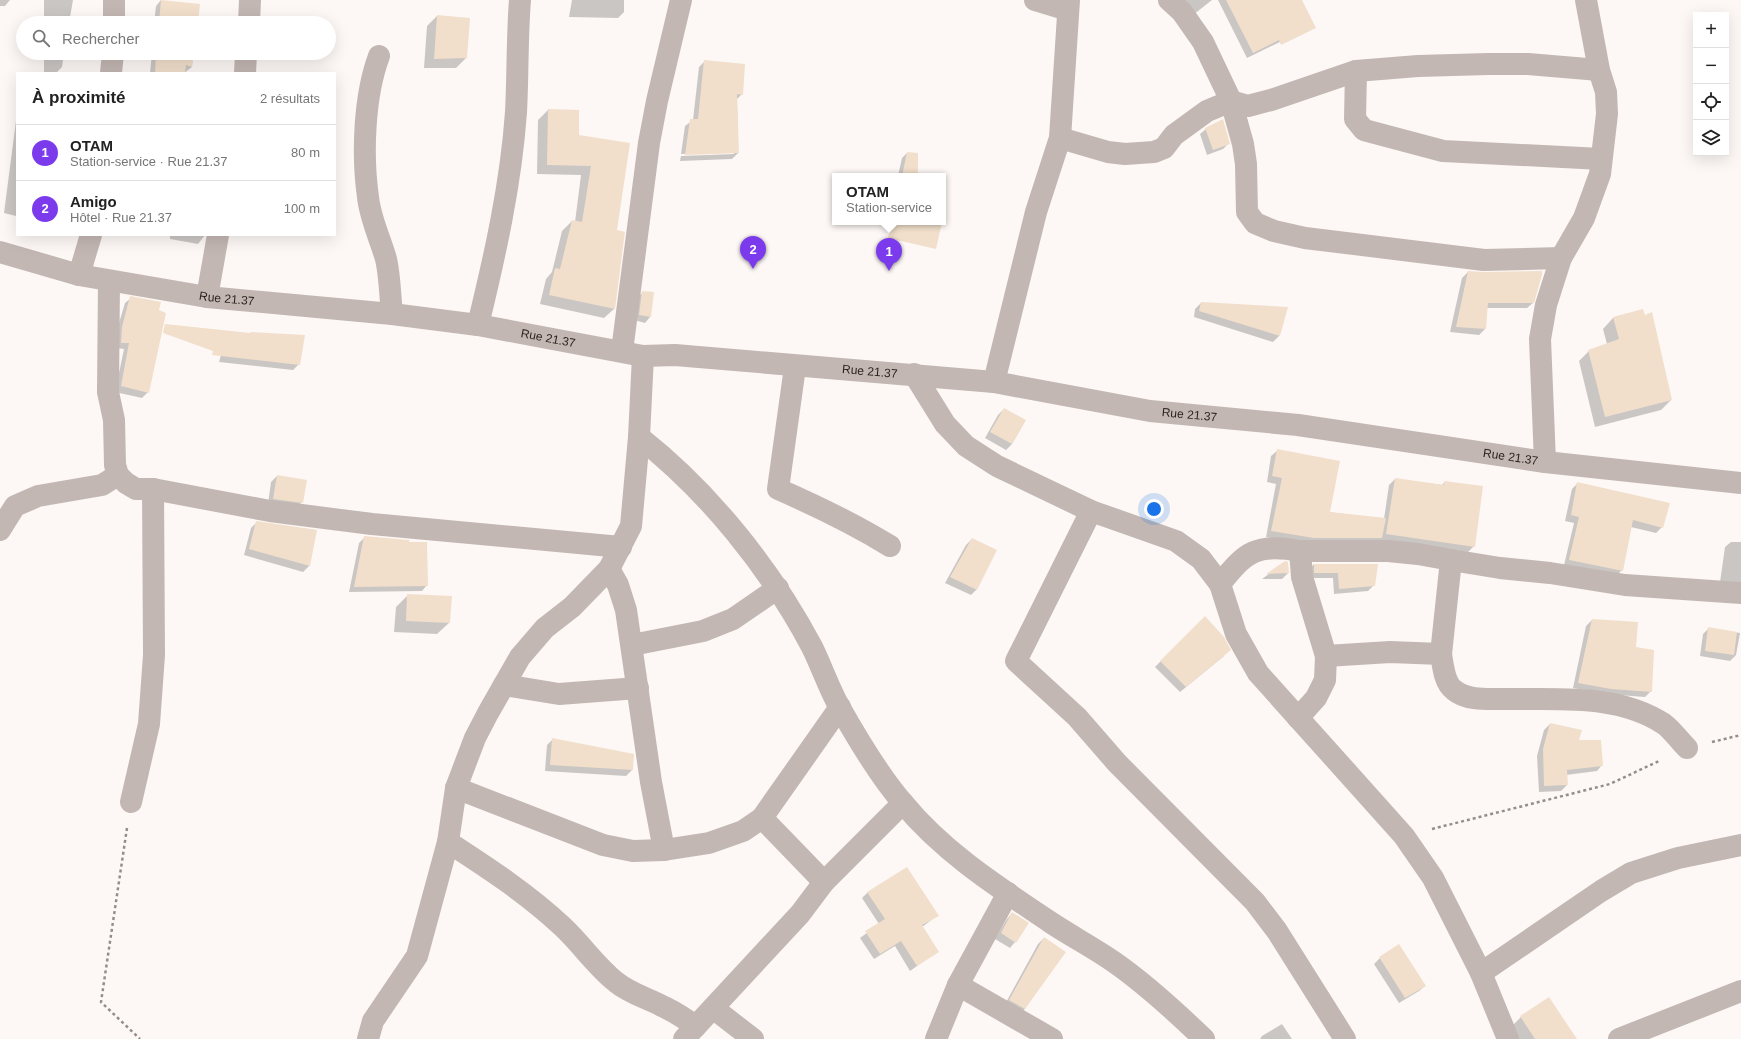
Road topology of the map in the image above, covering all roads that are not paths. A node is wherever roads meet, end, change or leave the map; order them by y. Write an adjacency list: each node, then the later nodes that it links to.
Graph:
1 (114, 0): 9 (street)
2 (250, 0): 10 (street)
3 (520, 0): 29 (street)
4 (681, 0): 30 (street)
5 (1035, 0): 8 (street)
6 (1170, 0): 18 (street)
7 (1586, 0): 14 (street)
8 (1069, 5): 19 (street)
9 (114, 16)
10 (249, 16)
11 (380, 56): 28 (street)
12 (112, 60): 16 (street)
13 (246, 60): 17 (street)
14 (1599, 70): 15 (street); 20 (street)
15 (1356, 71): 18 (street); 20 (street)
16 (111, 72)
17 (245, 72)
18 (1231, 101): 19 (street); 24 (street)
19 (1060, 138): 34 (street)
20 (1601, 159): 24 (street)
21 (91, 236): 25 (street)
22 (218, 236): 27 (street)
23 (0, 252): 25 (street, Rue 21.37)
24 (1561, 258): 36 (street)
25 (79, 275): 26 (street, Rue 21.37)
26 (109, 281): 27 (street, Rue 21.37); 37 (street)
27 (207, 297): 28 (street, Rue 21.37)
28 (392, 314): 29 (street, Rue 21.37)
29 (478, 325): 30 (street, Rue 21.37)
30 (622, 351): 31 (street, Rue 21.37)
31 (643, 356): 32 (street, Rue 21.37); 35 (street)
32 (795, 367): 33 (street, Rue 21.37); 42 (street)
33 (914, 374): 34 (street, Rue 21.37); 40 (street)
34 (994, 382): 36 (street, Rue 21.37)
35 (639, 437): 43 (street); 48 (street)
36 (1545, 462): 38 (street, Rue 21.37)
37 (118, 475): 39 (street); 41 (street)
38 (1741, 483)
39 (153, 489): 43 (street); 59 (street)
40 (1091, 511): 47 (street); 77 (street)
41 (0, 530)
42 (890, 546)
43 (621, 547): 46 (street)
44 (1300, 551): 45 (street); 47 (street); 52 (street)
45 (1452, 560): 49 (street); 51 (street)
46 (609, 570): 50 (street); 53 (street)
47 (1220, 584): 56 (street)
48 (778, 588): 50 (street); 55 (street)
49 (1741, 593)
50 (632, 644): 54 (street)
51 (1441, 654): 52 (street); 57 (street)
52 (1326, 656): 56 (street)
53 (504, 685): 54 (street); 58 (street)
54 (638, 688): 64 (street)
55 (840, 707): 60 (street); 61 (street)
56 (1298, 718): 67 (street)
57 (1686, 748)
58 (456, 788): 62 (street); 64 (street)
59 (131, 802)
60 (903, 804): 65 (street); 66 (street)
61 (762, 818): 64 (street); 65 (street)
62 (448, 842): 71 (street); 72 (street)
63 (1741, 845): 67 (street)
64 (664, 850)
65 (824, 882): 70 (street)
66 (1008, 893): 68 (street); 76 (street)
67 (1481, 973): 78 (street)
68 (958, 985): 74 (street); 75 (street)
69 (1741, 991): 79 (street)
70 (713, 1008): 71 (street); 73 (street)
71 (690, 1032)
72 (368, 1039)
73 (753, 1039)
74 (936, 1039)
75 (1052, 1039)
76 (1204, 1039)
77 (1345, 1039)
78 (1508, 1039)
79 (1619, 1039)

